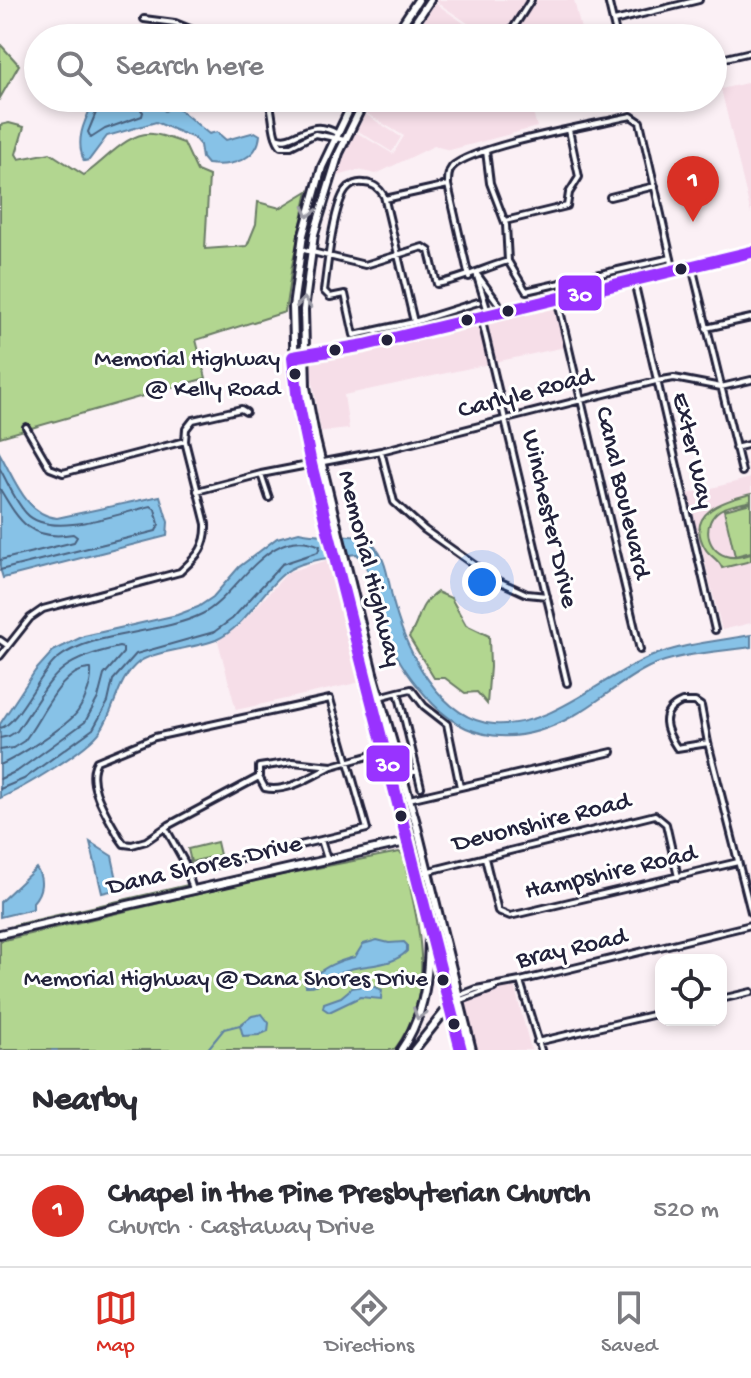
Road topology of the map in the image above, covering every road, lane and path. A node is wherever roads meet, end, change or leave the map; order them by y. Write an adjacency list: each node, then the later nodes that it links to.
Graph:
1 (418, 0): 9 (main road)
2 (430, 0): 10 (main road)
3 (531, 0): 11 (street)
4 (608, 0): 7 (street)
5 (699, 0): 7 (street)
6 (144, 19): 8 (street)
7 (614, 21): 12 (street)
8 (179, 24)
9 (402, 24)
10 (414, 24)
11 (516, 24)
12 (615, 24)
13 (751, 52): 14 (street)
14 (727, 58)
15 (272, 112): 19 (street)
16 (348, 112): 19 (main road, Memorial Highway)
17 (359, 112): 20 (main road, Memorial Highway)
18 (569, 130): 21 (street); 23 (street); 26 (street)
19 (335, 136): 20 (street); 27 (main road, Memorial Highway, one-way to 27)
20 (345, 140): 28 (main road, Memorial Highway)
21 (486, 149): 22 (street); 26 (street)
22 (448, 185): 25 (street); 35 (street)
23 (655, 186): 24 (street); 32 (street)
24 (610, 197)
25 (385, 199): 30 (street); 31 (street)
26 (505, 221): 32 (street)
27 (300, 249): 28 (street); 45 (main road, Memorial Highway)
28 (311, 251): 31 (street); 44 (main road, Memorial Highway, one-way to 28)
29 (751, 252): 33 (main road)
30 (398, 253): 31 (street); 35 (street); 42 (street)
31 (329, 255): 42 (street)
32 (508, 261): 34 (street)
33 (692, 266): 36 (main road); 43 (street)
34 (476, 273): 35 (street); 39 (street); 40 (street, Winchester Drive)
35 (469, 277)
36 (634, 280): 37 (main road); 47 (street, Exter Way)
37 (557, 298): 39 (main road); 49 (street, Canal Boulevard)
38 (478, 302): 42 (street)
39 (501, 312): 40 (main road)
40 (485, 316): 44 (main road); 51 (street, Winchester Drive)
41 (751, 318): 43 (street)
42 (414, 322)
43 (706, 328): 48 (street)
44 (304, 356): 45 (main road); 58 (main road, Memorial Highway)
45 (293, 357): 57 (main road, Memorial Highway)
46 (751, 380): 48 (street, Carlyle Road)
47 (656, 381): 48 (street, Carlyle Road); 49 (street, Carlyle Road); 64 (street, Exter Way)
48 (721, 387): 55 (street)
49 (580, 399): 51 (street, Carlyle Road); 67 (street, Canal Boulevard)
50 (246, 412): 53 (street)
51 (506, 417): 56 (street, Carlyle Road); 63 (street, Winchester Drive)
52 (26, 427): 53 (street)
53 (185, 441): 61 (street)
54 (751, 444): 55 (street)
55 (735, 448): 59 (street)
56 (381, 451): 58 (street, Carlyle Road); 63 (street)
57 (311, 464): 58 (street, Carlyle Road); 60 (street, Carlyle Road); 72 (main road, Memorial Highway)
58 (322, 464): 71 (main road, Memorial Highway)
59 (742, 472)
60 (261, 474): 61 (street, Carlyle Road); 62 (street)
61 (197, 491): 66 (street)
62 (269, 498)
63 (547, 596): 69 (street, Winchester Drive)
64 (715, 630)
65 (0, 640): 66 (street)
66 (7, 645): 68 (street)
67 (640, 650)
68 (0, 656)
69 (567, 683)
70 (398, 692): 71 (street); 77 (street); 83 (street)
71 (379, 697): 72 (main road); 79 (main road, Memorial Highway)
72 (369, 699): 74 (main road, Memorial Highway)
73 (708, 743): 73 (street); 92 (street)
74 (384, 752): 76 (street); 85 (main road, Memorial Highway)
75 (612, 752): 83 (street)
76 (348, 763): 78 (street); 86 (street); 88 (street)
77 (415, 764): 79 (street); 80 (street)
78 (332, 766): 81 (street); 81 (street)
79 (405, 771): 80 (street); 84 (main road, Memorial Highway)
80 (417, 772): 82 (street)
81 (259, 777): 86 (street)
82 (421, 787)
83 (460, 787): 84 (street)
84 (409, 799): 85 (main road); 87 (main road, Memorial Highway)
85 (399, 802): 89 (main road, Memorial Highway)
86 (166, 829): 94 (street)
87 (420, 838): 89 (main road, Dana Shores Drive); 93 (main road, Memorial Highway)
88 (321, 840): 91 (street); 94 (street)
89 (409, 841): 91 (main road, Dana Shores Drive); 95 (main road, Memorial Highway)
90 (485, 858): 93 (street, Devonshire Road); 96 (street, Hampshire Road); 96 (street, Devonshire Road)
91 (327, 859): 97 (main road, Dana Shores Drive)
92 (738, 862): 96 (street, Hampshire Road); 98 (street)
93 (428, 871): 95 (street, Devonshire Road); 105 (main road, Memorial Highway)
94 (187, 872): 97 (street)
95 (417, 874): 99 (main road, Memorial Highway)
96 (678, 877)
97 (193, 890): 101 (main road, Dana Shores Drive)
98 (751, 912)
99 (428, 919): 103 (main road, Memorial Highway); 110 (main road, one-way to 110)
100 (751, 925): 102 (street, Bray Road)
101 (0, 934)
102 (520, 981): 105 (street, Bray Road); 109 (street)
103 (444, 984): 105 (main road); 107 (main road, Memorial Highway)
104 (751, 992): 106 (street)
105 (457, 996): 107 (main road); 113 (main road, Memorial Highway)
106 (727, 998)
107 (450, 1007): 111 (main road); 112 (main road, Memorial Highway)
108 (655, 1014): 109 (street)
109 (537, 1042): 114 (street)
110 (401, 1050)
111 (414, 1050)
112 (461, 1050)
113 (472, 1050)
114 (541, 1050)

